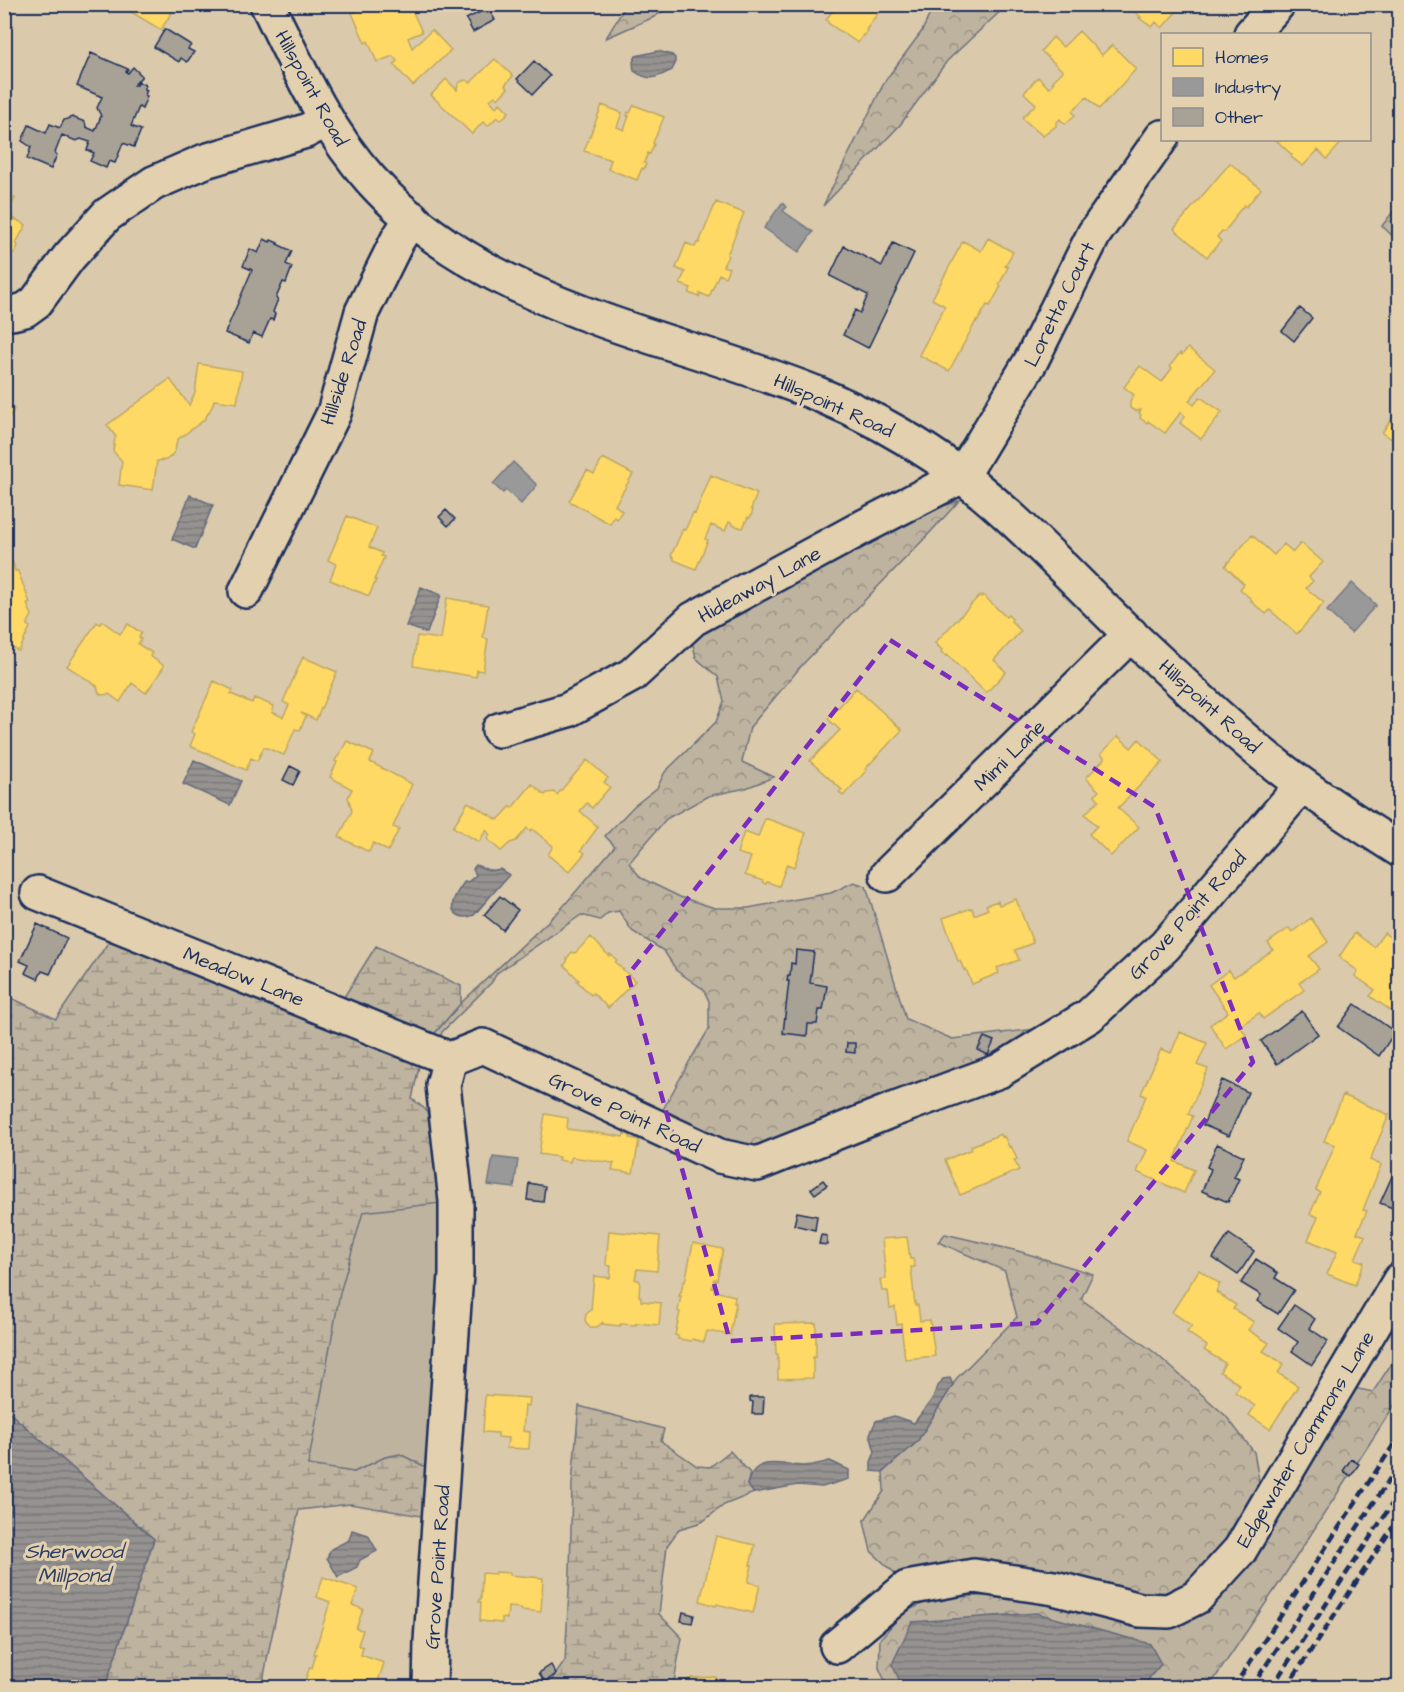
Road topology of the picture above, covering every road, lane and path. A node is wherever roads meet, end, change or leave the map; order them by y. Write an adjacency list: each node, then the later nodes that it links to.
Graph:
1 (267, 4): 4 (street, Hillspoint Road)
2 (1278, 4): 3 (street)
3 (1252, 33)
4 (327, 120): 6 (street, Hillspoint Road); 7 (street)
5 (1161, 138): 8 (street, Loretta Court)
6 (412, 219): 8 (street, Hillspoint Road); 9 (street, Hillside Road)
7 (4, 312)
8 (962, 476): 10 (street, Hillspoint Road); 11 (street, Hideaway Lane)
9 (246, 591)
10 (1131, 634): 12 (street, Hillspoint Road); 14 (street, Mimi Lane)
11 (499, 730)
12 (1302, 785): 13 (street, Hillspoint Road); 16 (street, Grove Point Road)
13 (1400, 850)
14 (886, 875)
15 (38, 893): 16 (street, Meadow Lane)
16 (450, 1059): 19 (street, Grove Point Road)
17 (1400, 1280): 18 (street, Edgewater Commons Lane)
18 (837, 1646)
19 (430, 1688)

